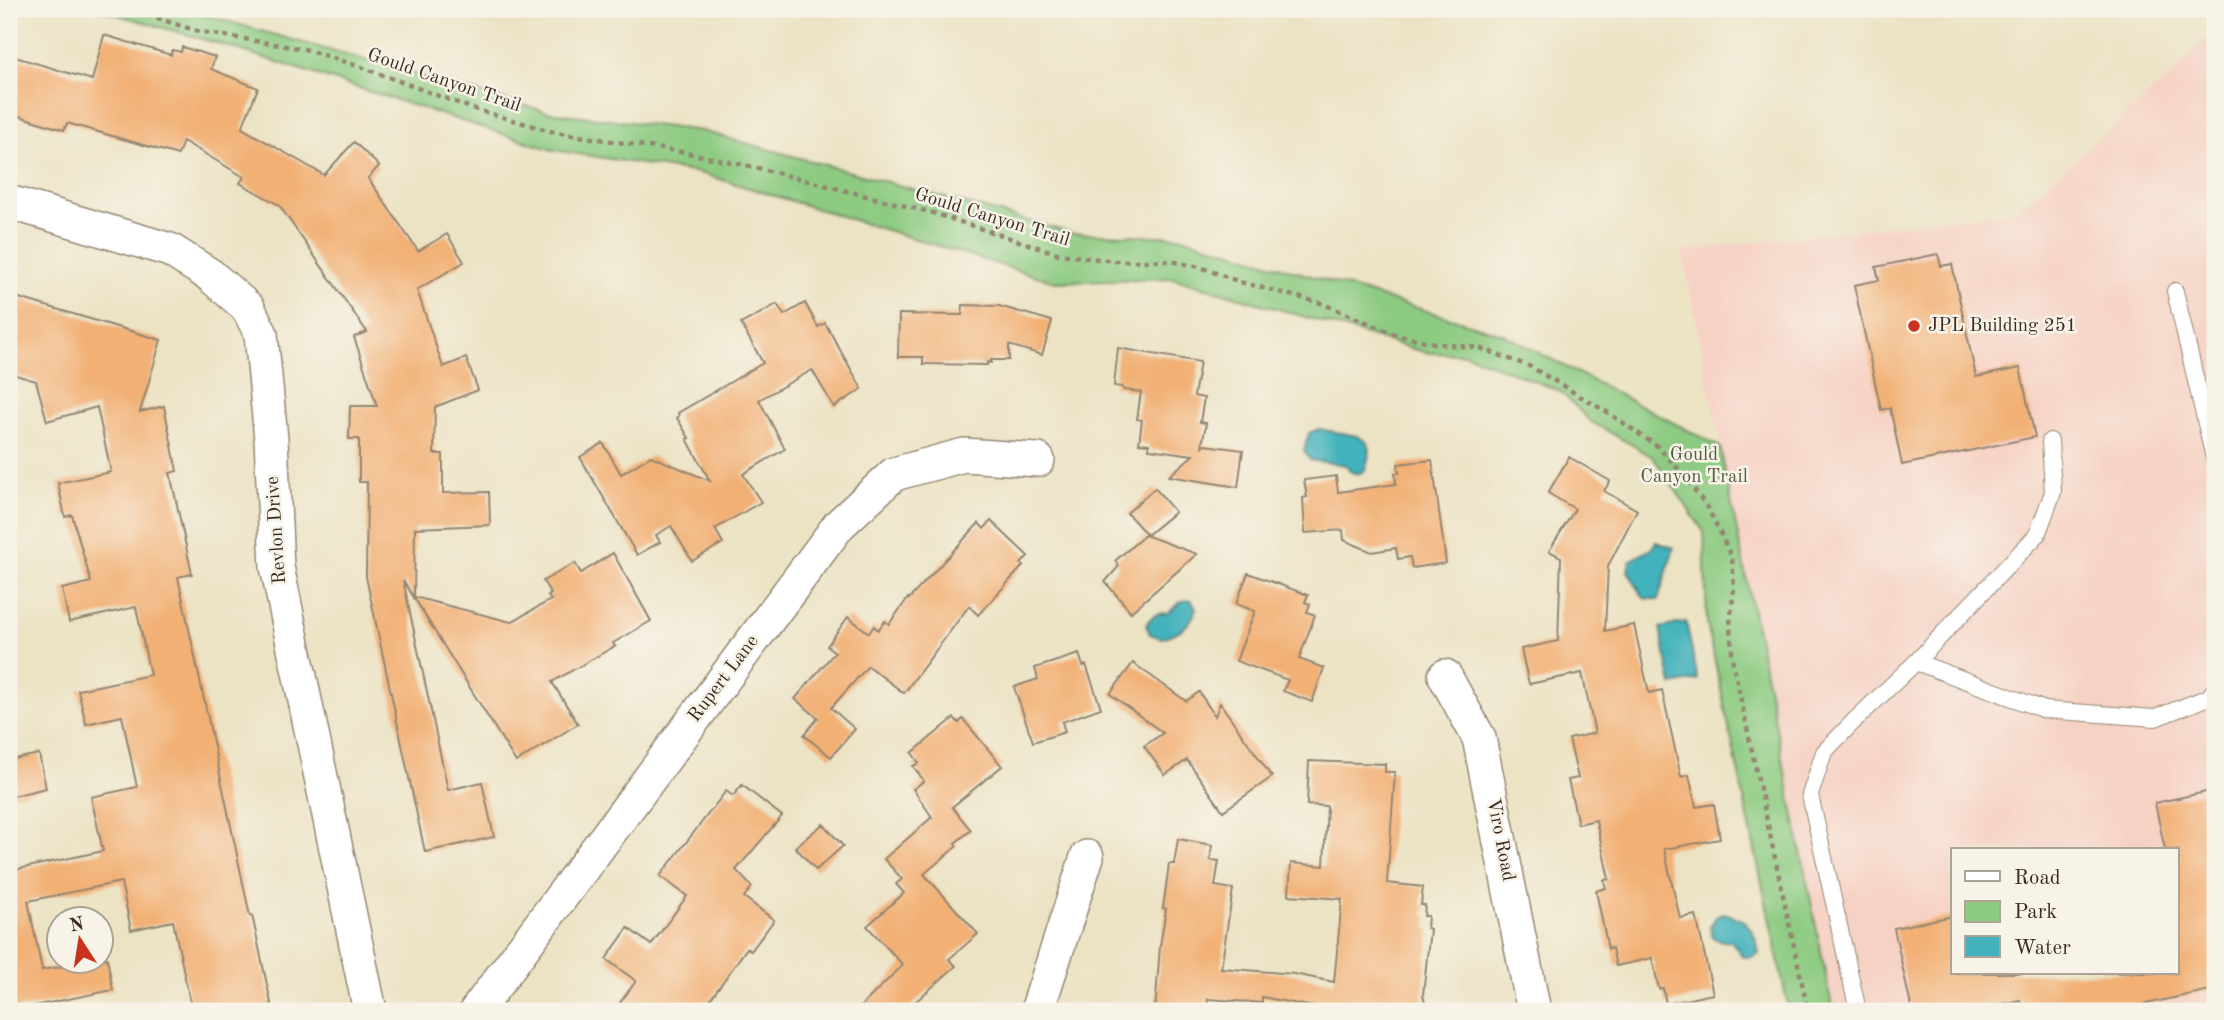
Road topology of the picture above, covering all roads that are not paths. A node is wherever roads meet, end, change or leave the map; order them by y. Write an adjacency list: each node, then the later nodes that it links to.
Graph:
1 (9, 202): 10 (street, Revlon Drive)
2 (2175, 292): 5 (lane)
3 (2050, 441): 6 (lane)
4 (1038, 460): 11 (street, Rupert Lane)
5 (2215, 463)
6 (1916, 663): 8 (lane); 14 (lane)
7 (1445, 676): 13 (street, Viro Road)
8 (2215, 690)
9 (1087, 857): 12 (street)
10 (370, 1011)
11 (476, 1011)
12 (1037, 1011)
13 (1534, 1011)
14 (1858, 1011)

